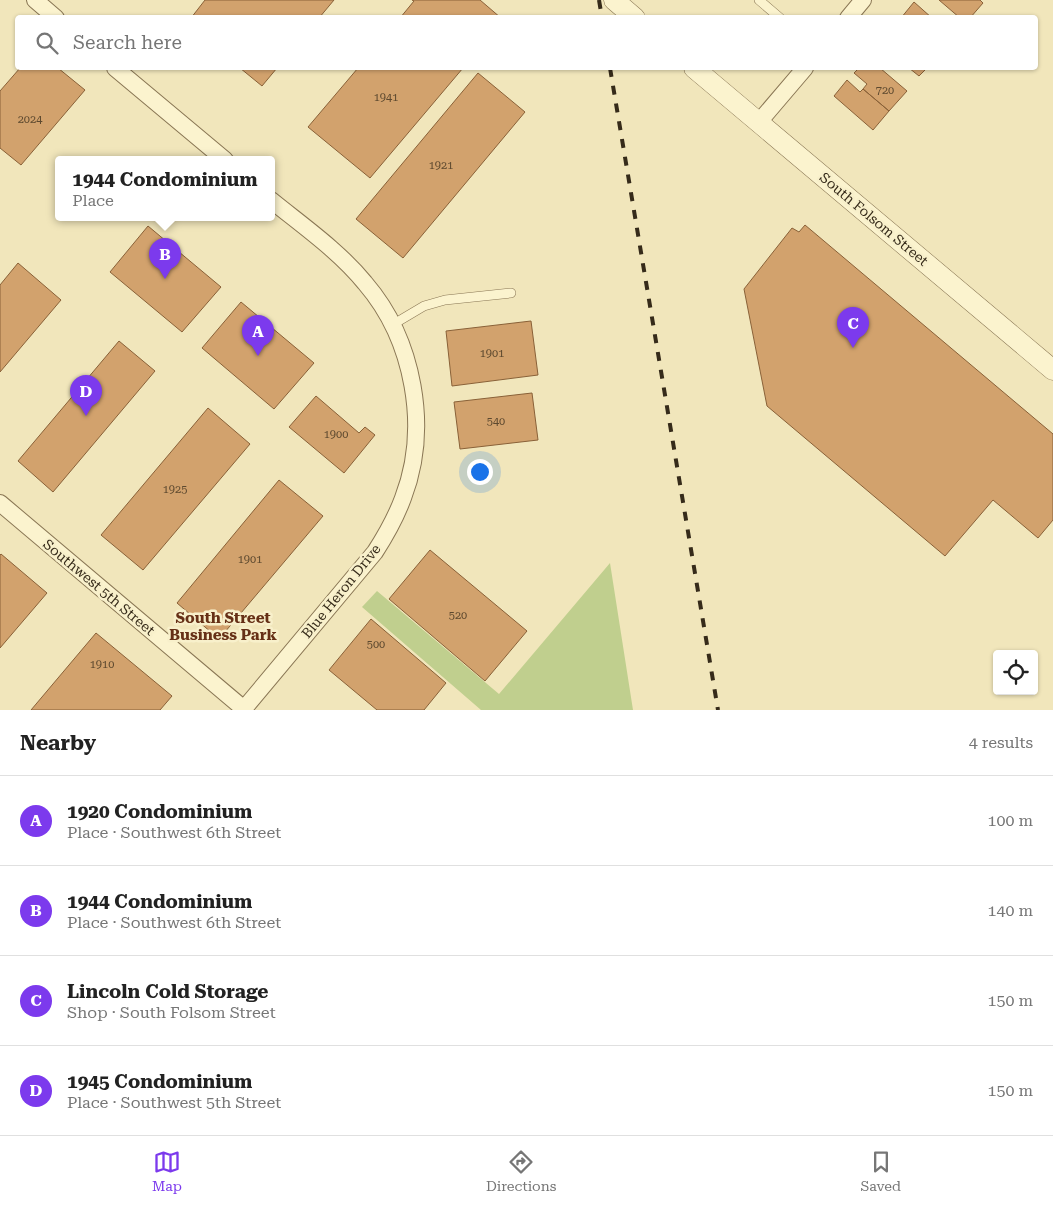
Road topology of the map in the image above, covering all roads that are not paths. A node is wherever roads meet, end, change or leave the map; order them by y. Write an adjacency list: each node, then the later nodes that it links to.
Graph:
1 (35, 0): 5 (street)
2 (614, 0): 6 (street)
3 (759, 0): 7 (lane)
4 (862, 0): 8 (street)
5 (52, 15)
6 (632, 15)
7 (776, 15)
8 (850, 15)
9 (117, 70): 13 (street)
10 (696, 70): 12 (street, South Folsom Street)
11 (803, 70): 12 (street)
12 (759, 122): 17 (street, South Folsom Street)
13 (220, 156)
14 (275, 203): 16 (street, Blue Heron Drive)
15 (511, 293): 16 (lane)
16 (392, 325): 19 (street, Blue Heron Drive)
17 (1053, 370)
18 (0, 503): 19 (street, Southwest 5th Street)
19 (243, 709)

